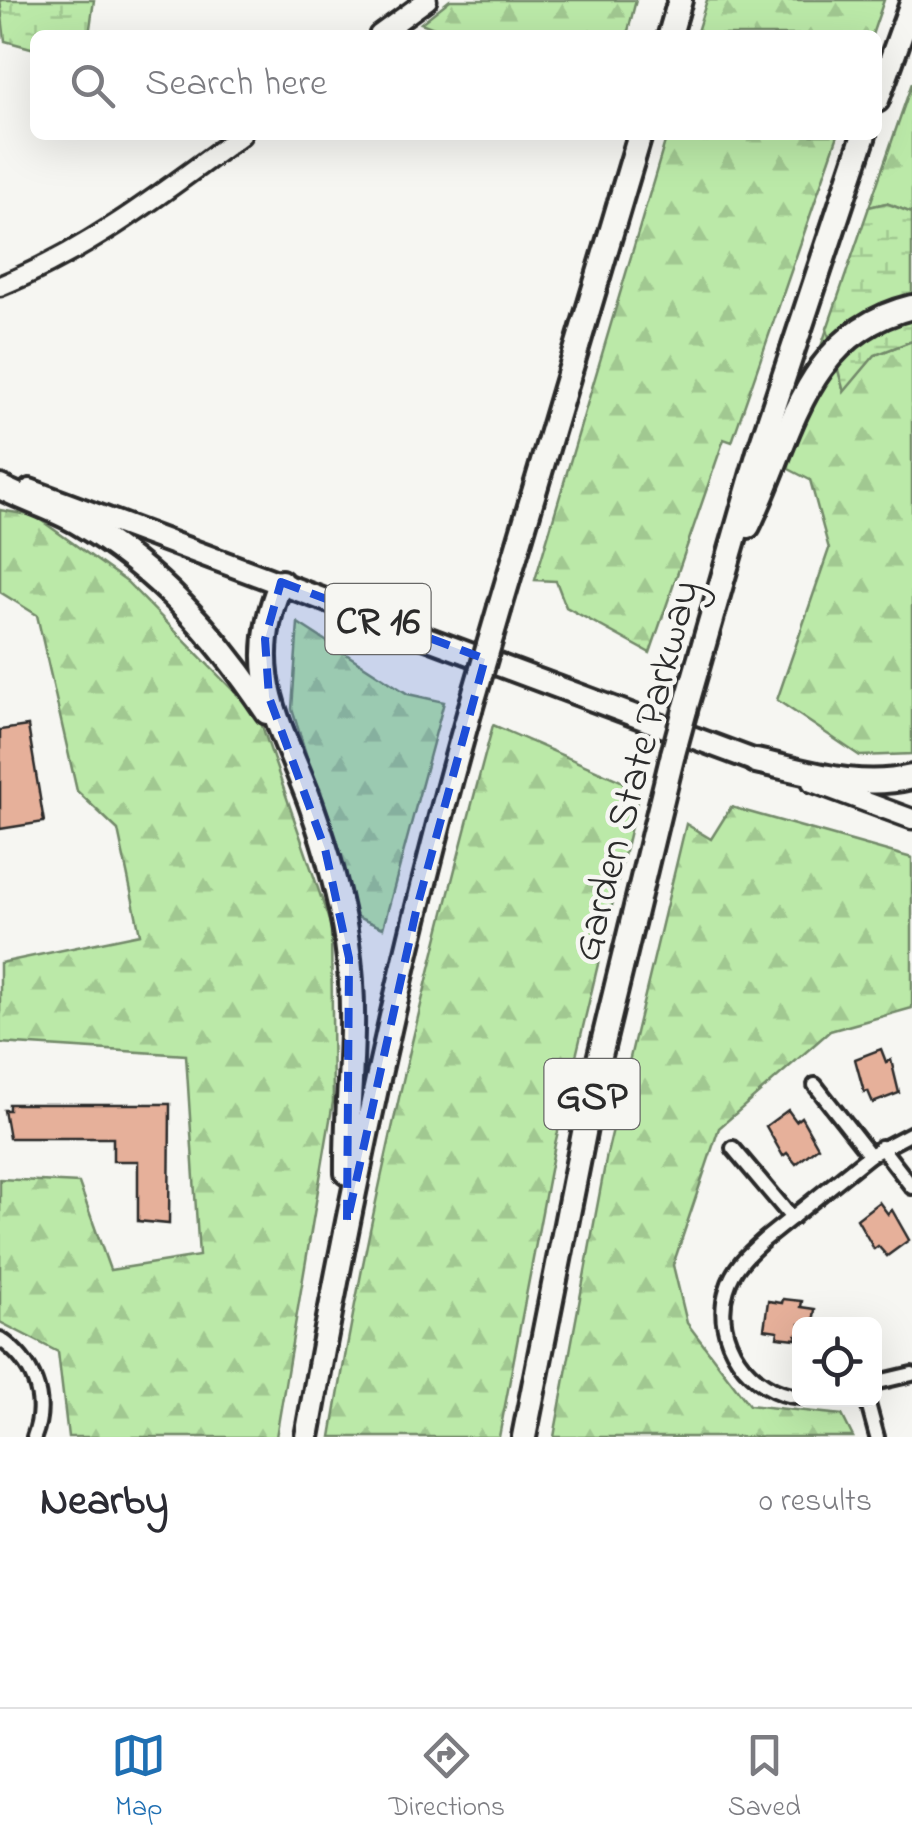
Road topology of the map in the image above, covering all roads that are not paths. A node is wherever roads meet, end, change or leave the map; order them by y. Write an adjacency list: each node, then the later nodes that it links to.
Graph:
1 (427, 0): 4 (street)
2 (680, 0): 5 (highway)
3 (912, 2): 6 (highway)
4 (386, 30)
5 (671, 30)
6 (882, 86)
7 (235, 140): 10 (street)
8 (639, 140): 26 (highway, bridge)
9 (862, 140): 14 (highway, Garden State Parkway / GSP)
10 (0, 286)
11 (912, 308): 14 (highway)
12 (0, 479): 15 (main road, CR 16)
13 (0, 486): 16 (highway)
14 (722, 578): 34 (highway, Garden State Parkway / GSP, bridge)
15 (281, 582): 16 (highway); 17 (main road, CR 16)
16 (278, 728): 26 (highway)
17 (756, 760): 18 (highway); 19 (street, CR 16)
18 (912, 776)
19 (912, 820)
20 (815, 1085): 23 (street)
21 (912, 1133): 23 (street)
22 (734, 1148): 25 (street)
23 (875, 1151): 24 (street); 25 (street)
24 (912, 1187)
25 (792, 1218): 30 (street)
26 (347, 1222): 33 (highway)
27 (0, 1339): 32 (street)
28 (912, 1374): 29 (street)
29 (882, 1381)
30 (792, 1394)
31 (870, 1407): 35 (street)
32 (34, 1437)
33 (308, 1437)
34 (524, 1437)
35 (877, 1437)

